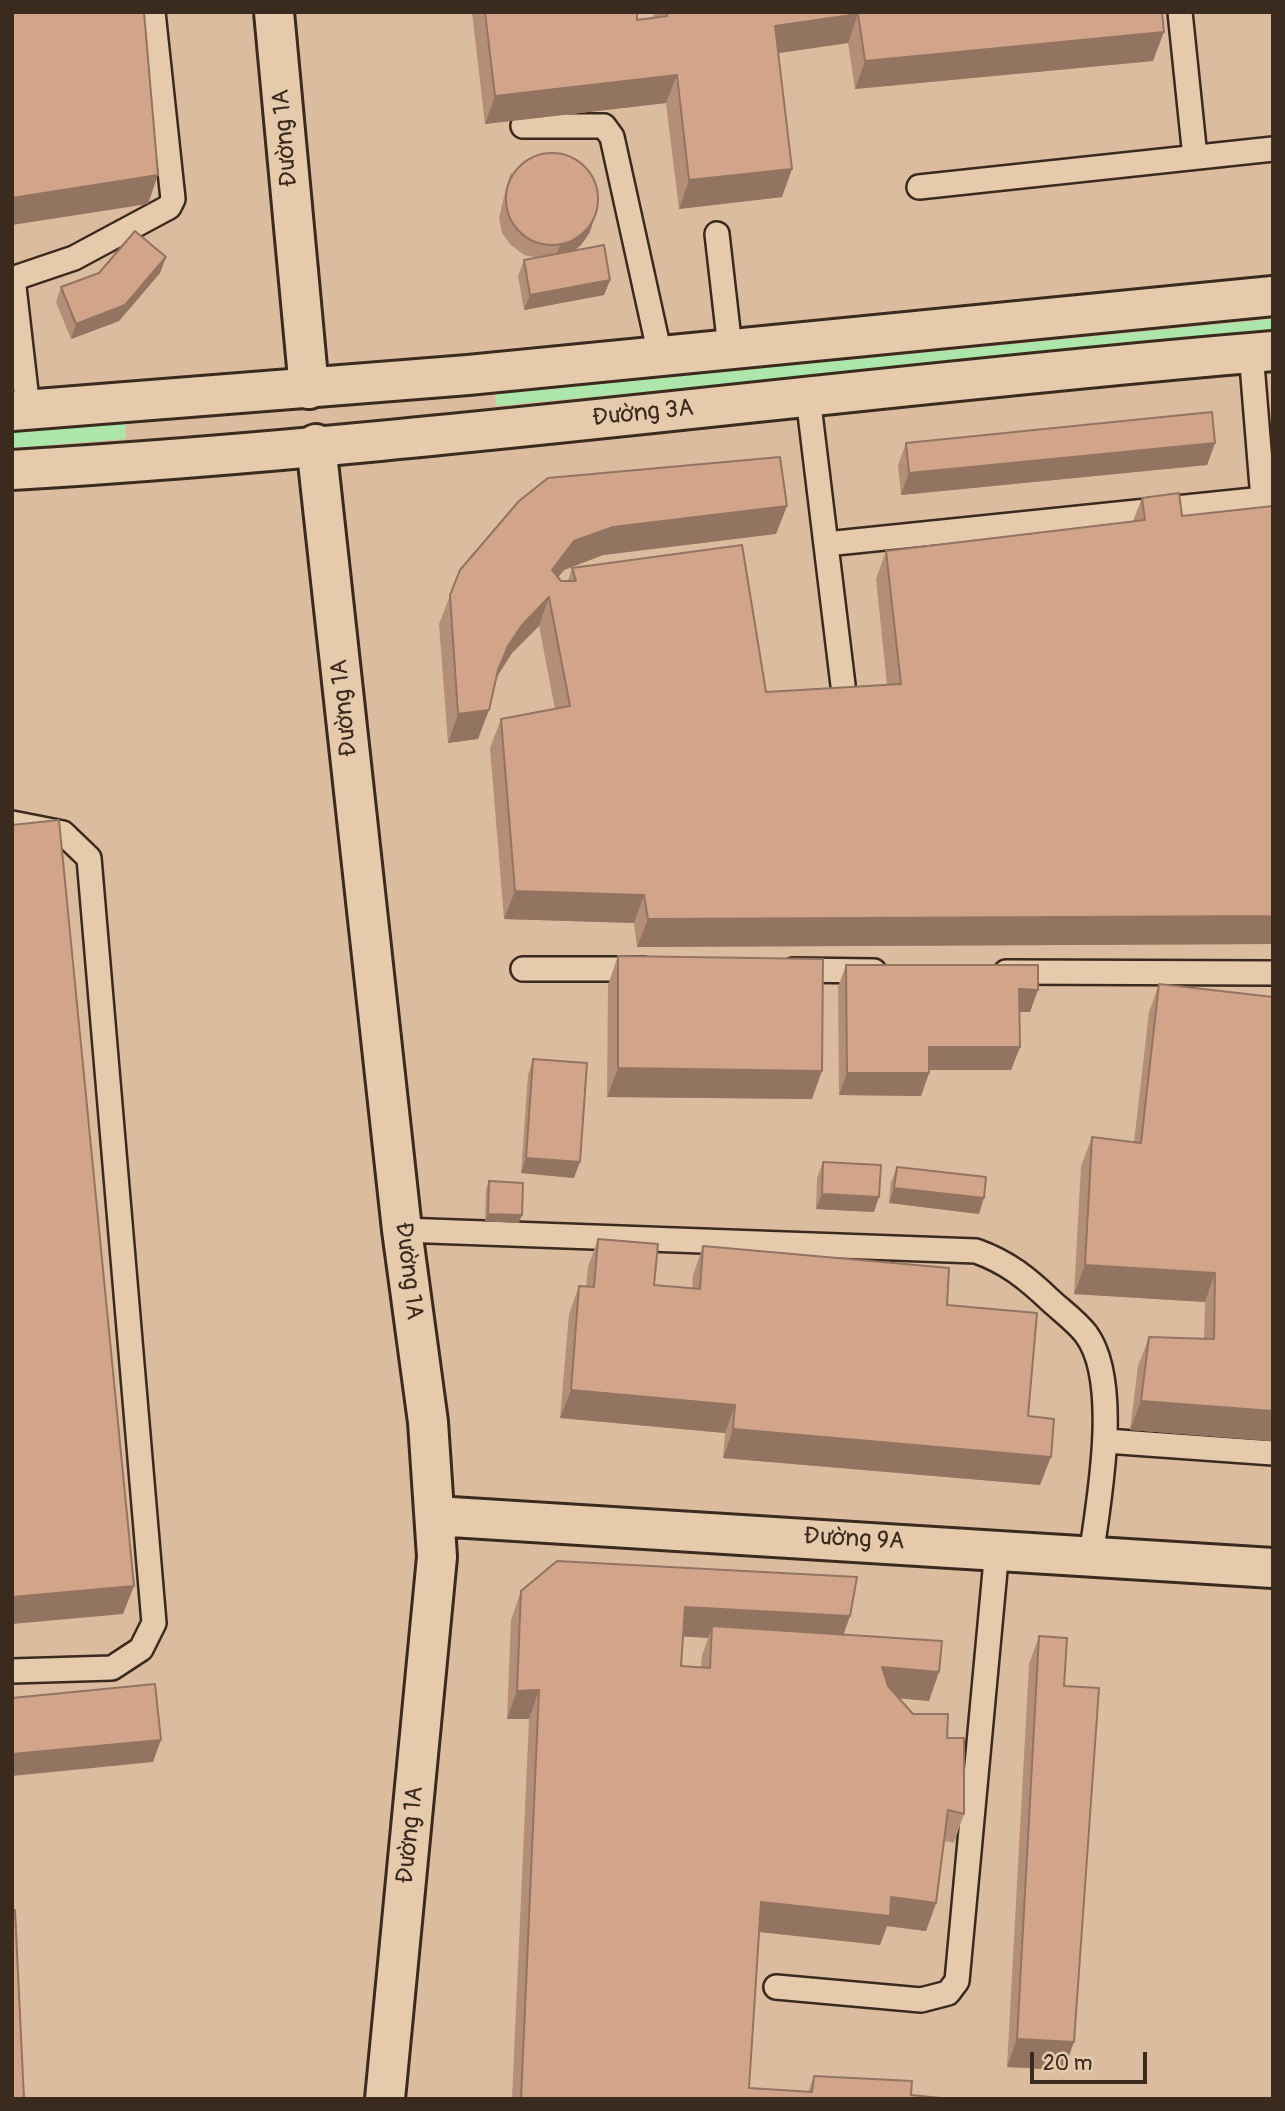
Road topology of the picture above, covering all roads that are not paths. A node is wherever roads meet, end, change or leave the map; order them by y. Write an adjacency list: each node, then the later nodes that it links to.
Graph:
1 (153, 12): 9 (lane)
2 (275, 12): 14 (street, Đường 1A)
3 (1180, 12): 6 (lane)
4 (523, 127): 13 (lane)
5 (1273, 149): 6 (lane)
6 (1195, 157): 7 (lane)
7 (919, 187)
8 (717, 234): 11 (lane)
9 (13, 279): 16 (lane)
10 (1273, 296): 11 (street)
11 (730, 348): 13 (street)
12 (1262, 351): 15 (street, Đường 3A); 19 (lane)
13 (660, 355): 14 (street)
14 (309, 389): 16 (street); 17 (street, Đường 1A)
15 (808, 397): 17 (street, Đường 3A); 20 (lane)
16 (20, 410)
17 (316, 444): 18 (street, Đường 3A); 29 (street, Đường 1A)
18 (12, 470)
19 (1268, 499): 20 (lane)
20 (826, 544): 21 (lane)
21 (843, 685)
22 (12, 823): 36 (lane)
23 (523, 969): 24 (lane)
24 (662, 970)
25 (773, 970): 26 (lane)
26 (898, 971)
27 (981, 971): 28 (lane)
28 (1273, 973)
29 (402, 1230): 30 (lane); 32 (street, Đường 1A)
30 (1106, 1441): 31 (lane); 34 (lane)
31 (1273, 1453)
32 (435, 1516): 33 (street, Đường 9A); 38 (street, Đường 1A)
33 (997, 1549): 34 (street, Đường 9A); 37 (lane)
34 (1091, 1556): 35 (street, Đường 9A)
35 (1273, 1568)
36 (12, 1671)
37 (776, 1987)
38 (385, 2099)

